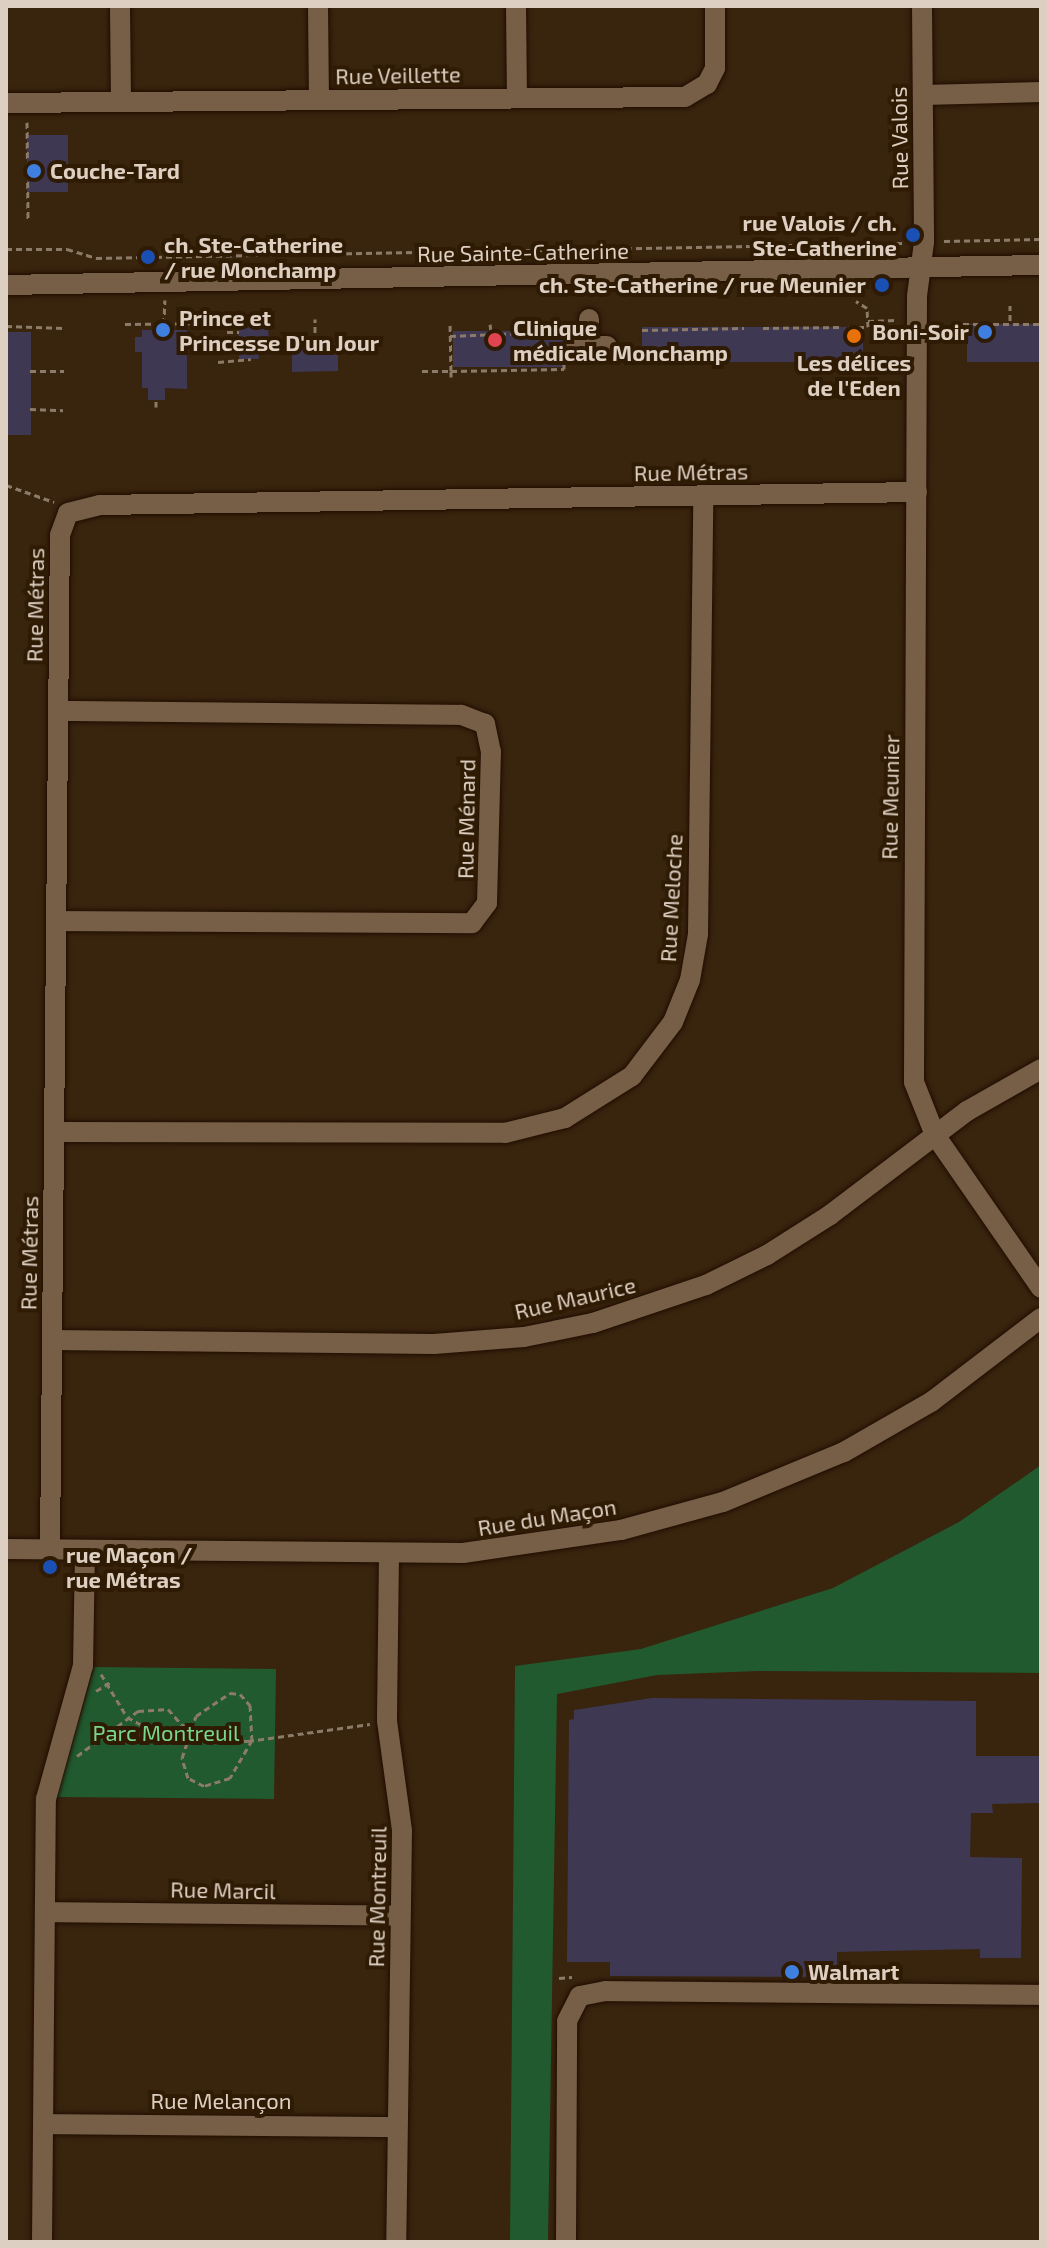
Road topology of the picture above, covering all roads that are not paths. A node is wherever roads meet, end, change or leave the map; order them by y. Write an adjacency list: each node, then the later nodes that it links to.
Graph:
1 (120, 6): 10 (street)
2 (318, 6): 9 (street)
3 (516, 6): 8 (street)
4 (715, 6): 8 (street, Rue Veillette)
5 (922, 6): 7 (street, Rue Valois)
6 (1041, 92): 7 (street)
7 (923, 95): 13 (street, Rue Valois)
8 (517, 98): 9 (street, Rue Veillette)
9 (319, 100): 10 (street, Rue Veillette)
10 (121, 102): 11 (street, Rue Veillette)
11 (6, 103)
12 (1041, 265): 13 (street, Rue Sainte-Catherine)
13 (920, 269): 14 (street, Rue Sainte-Catherine); 17 (street, Rue Meunier)
14 (6, 285)
15 (589, 319): 16 (street)
16 (580, 348)
17 (917, 492): 18 (street, Rue Métras); 23 (street, Rue Meunier)
18 (703, 496): 19 (street, Rue Métras); 22 (street, Rue Meloche)
19 (58, 711): 20 (street, Rue Métras); 20 (street, Rue Ménard)
20 (56, 921): 22 (street, Rue Métras)
21 (1041, 1069): 23 (street, Rue Maurice)
22 (54, 1132): 26 (street, Rue Métras)
23 (935, 1135): 24 (street, Rue Meunier); 26 (street, Rue Maurice)
24 (1041, 1288)
25 (1041, 1318): 30 (street, Rue du Maçon)
26 (52, 1340): 28 (street, Rue Métras)
27 (6, 1549): 28 (street, Rue du Maçon)
28 (50, 1550): 29 (street, Rue du Maçon)
29 (85, 1551): 30 (street, Rue du Maçon); 31 (street)
30 (389, 1554): 32 (street, Rue Montreuil)
31 (45, 1912): 32 (street, Rue Marcil); 34 (street)
32 (400, 1916): 35 (street, Rue Montreuil)
33 (1041, 1995): 38 (street)
34 (44, 2124): 35 (street, Rue Melançon); 36 (street)
35 (397, 2127): 37 (street, Rue Montreuil)
36 (42, 2242)
37 (396, 2242)
38 (566, 2242)

